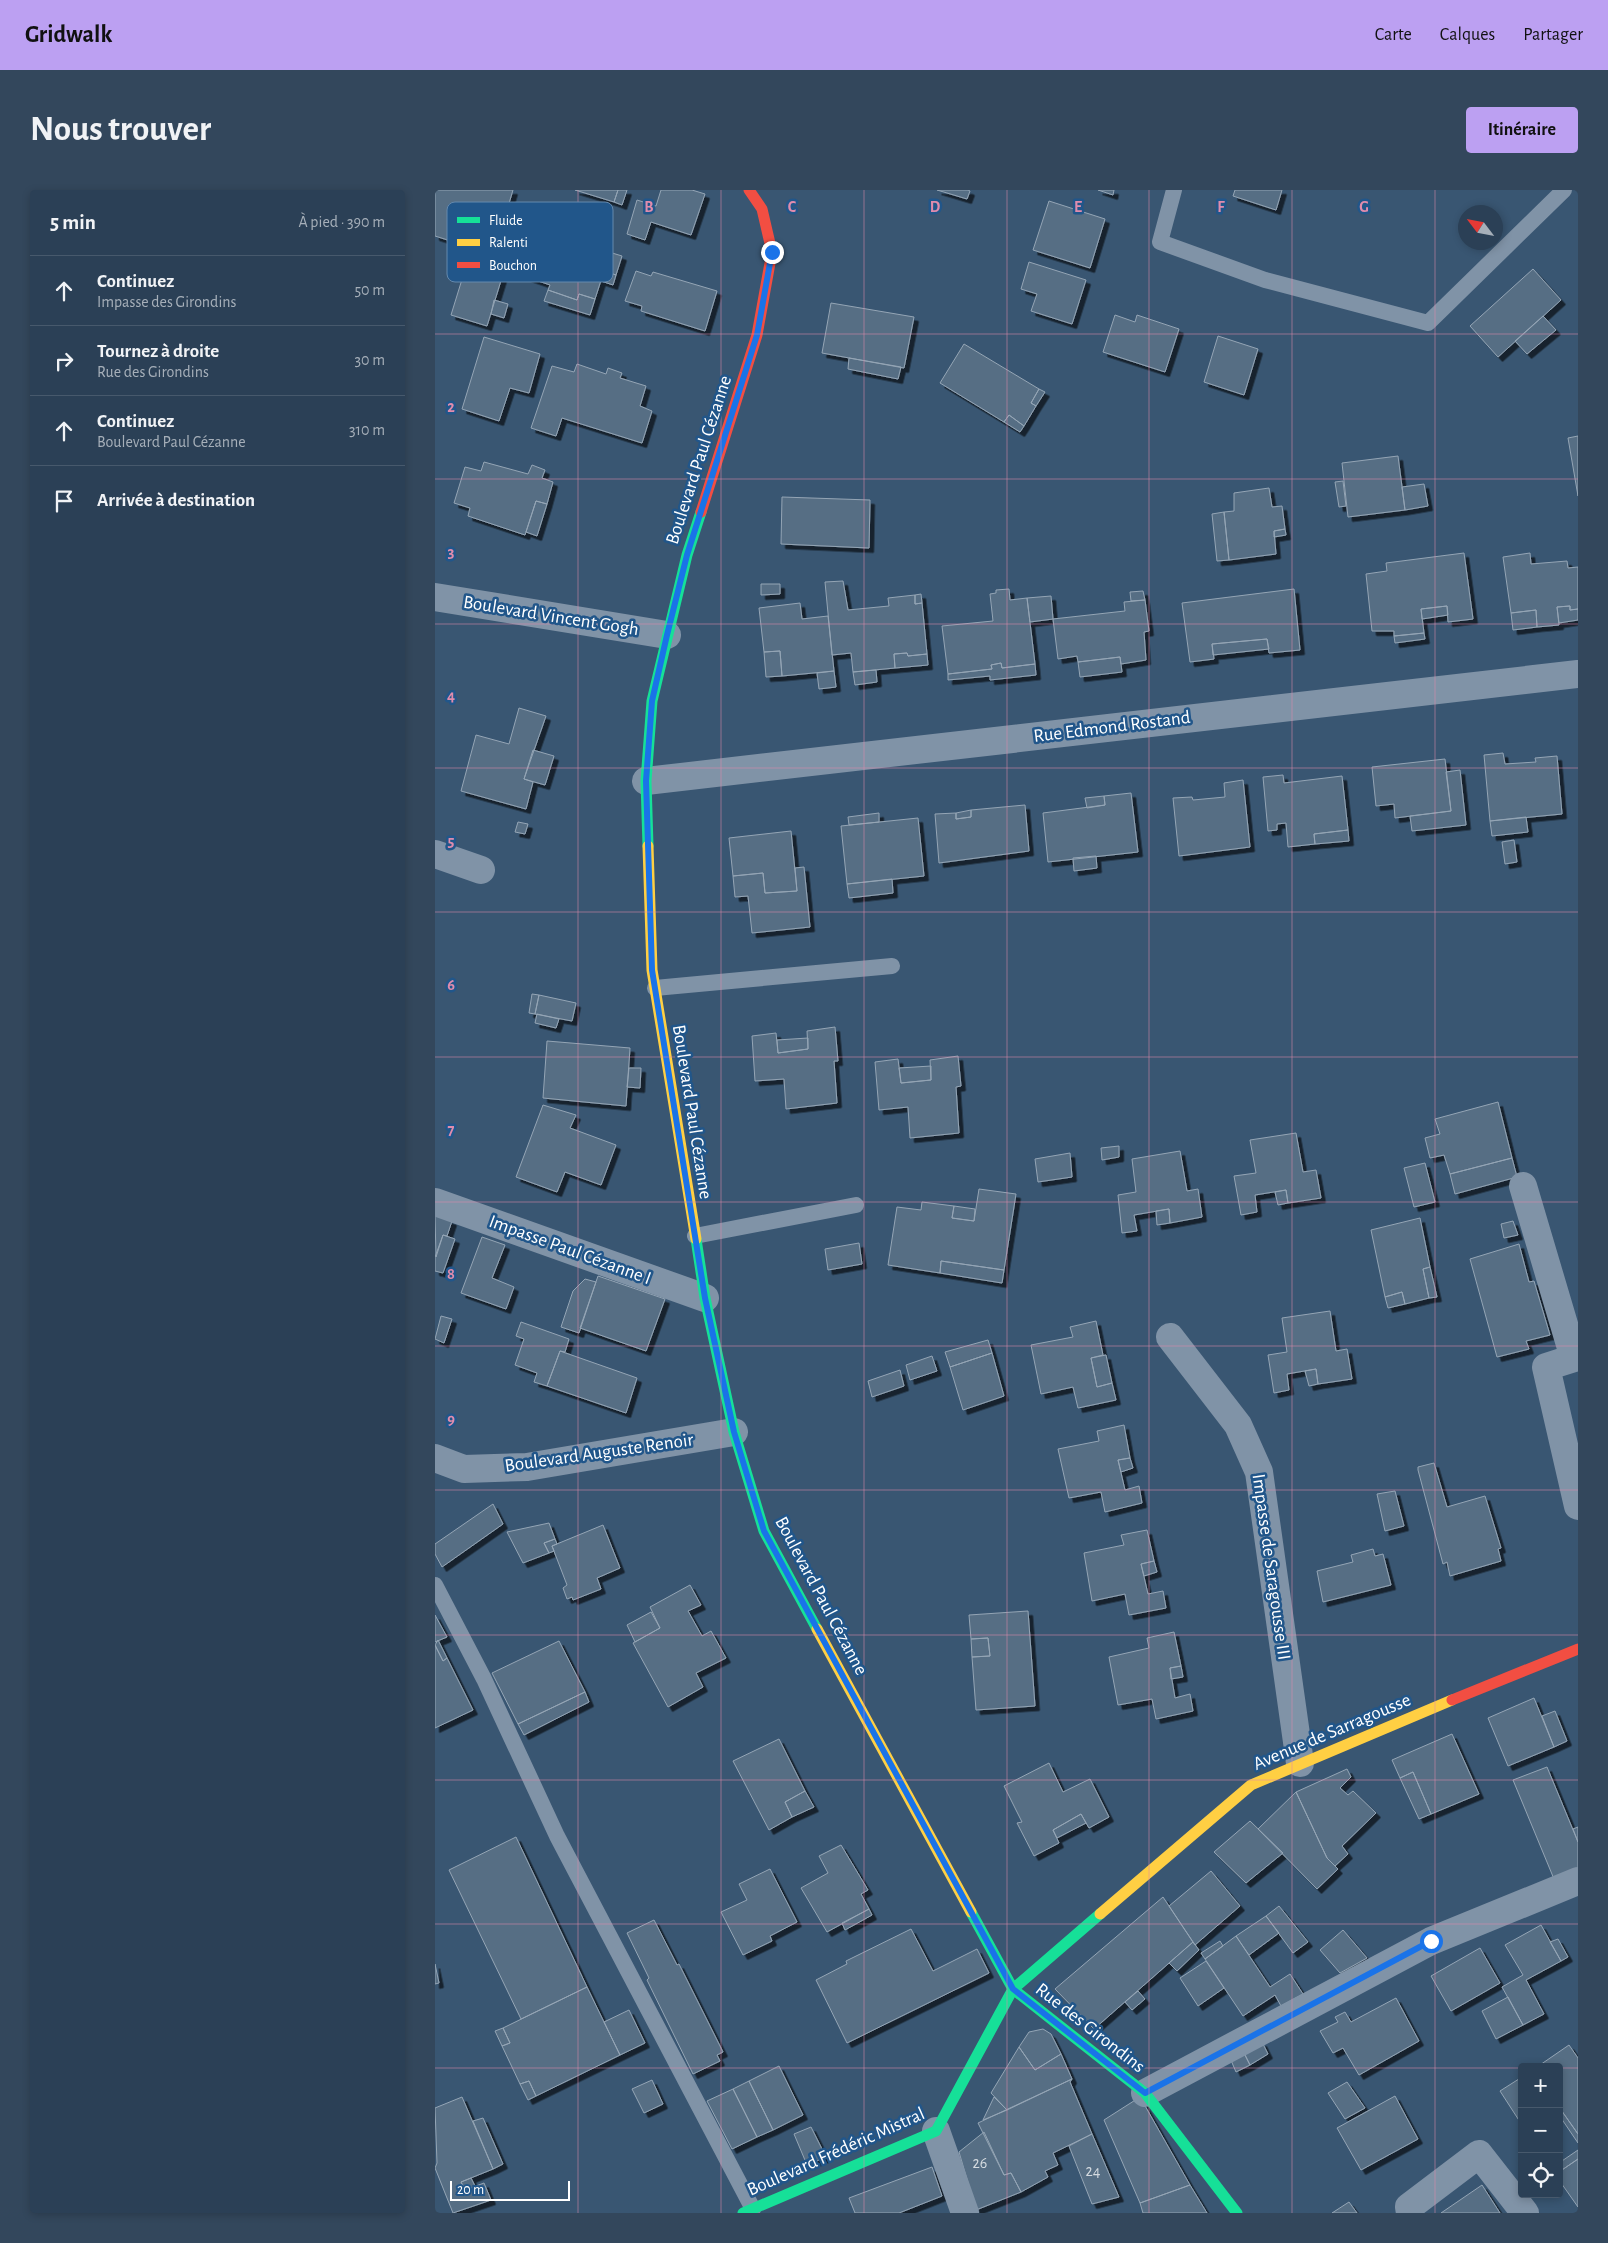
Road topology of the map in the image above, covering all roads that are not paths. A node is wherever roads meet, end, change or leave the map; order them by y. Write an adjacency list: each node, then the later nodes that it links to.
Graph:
1 (1174, 190): 2 (lane)
2 (1564, 190)
3 (758, 196): 5 (street, Boulevard Paul Cézanne)
4 (435, 596): 5 (street, Boulevard Vincent Gogh)
5 (667, 635): 7 (street, Boulevard Paul Cézanne)
6 (1578, 674): 7 (street, Rue Edmond Rostand)
7 (646, 781): 11 (street, Boulevard Paul Cézanne)
8 (435, 854): 9 (street)
9 (481, 870)
10 (892, 966): 11 (lane)
11 (655, 988): 15 (street, Boulevard Paul Cézanne)
12 (1523, 1186): 20 (street)
13 (435, 1202): 16 (street, Impasse Paul Cézanne I)
14 (855, 1205): 15 (lane)
15 (695, 1236): 16 (street, Boulevard Paul Cézanne)
16 (705, 1298): 18 (street, Boulevard Paul Cézanne)
17 (1170, 1337): 23 (street, Impasse de Saragousse III)
18 (734, 1432): 19 (street, Boulevard Auguste Renoir); 25 (street, Boulevard Paul Cézanne)
19 (435, 1458)
20 (1578, 1506)
21 (435, 1585): 28 (lane)
22 (1578, 1649): 23 (street, Avenue de Sarragousse)
23 (1300, 1763): 25 (street, Avenue de Sarragousse)
24 (1578, 1880): 26 (street)
25 (1013, 1989): 26 (street, Rue des Girondins); 27 (street, Boulevard Frédéric Mistral)
26 (1145, 2093): 30 (street, Rue des Girondins)
27 (936, 2131): 28 (street, Boulevard Frédéric Mistral); 29 (street)
28 (748, 2211)
29 (965, 2213)
30 (1237, 2213)
31 (1410, 2213): 32 (street)
32 (1525, 2213)

